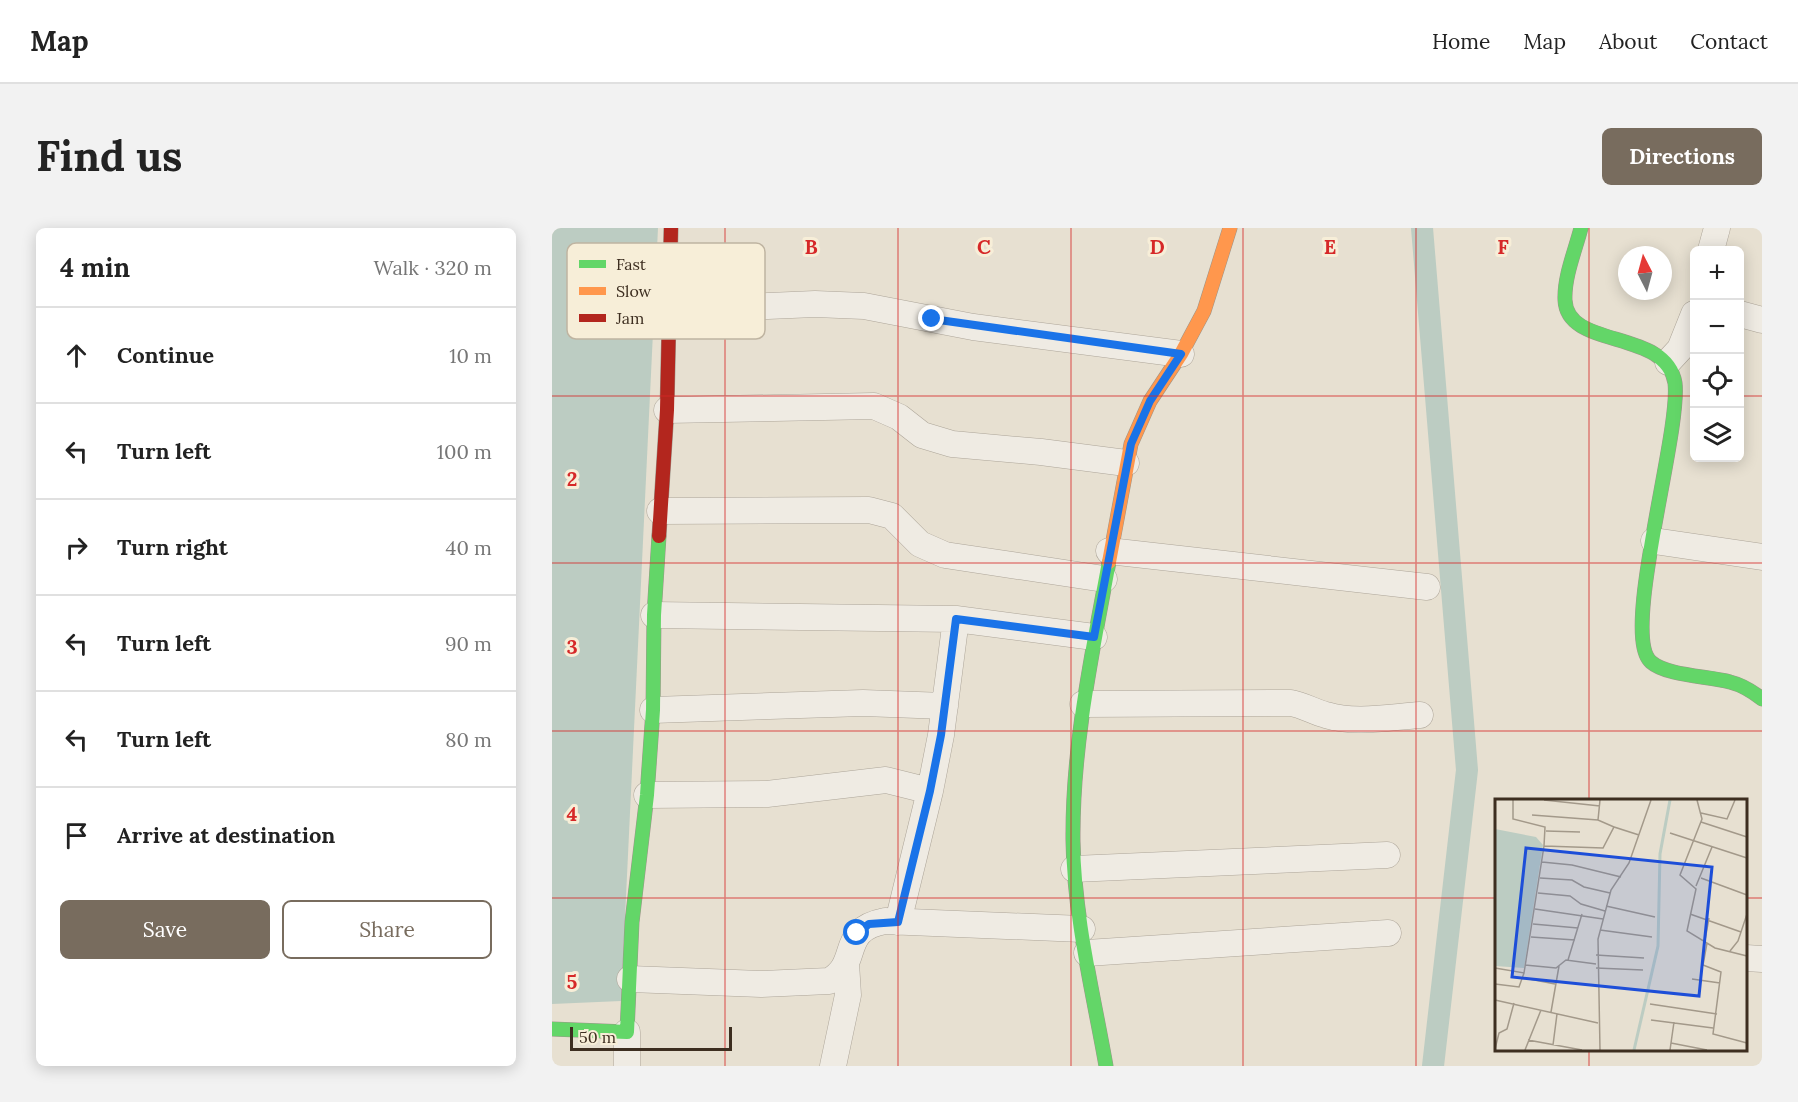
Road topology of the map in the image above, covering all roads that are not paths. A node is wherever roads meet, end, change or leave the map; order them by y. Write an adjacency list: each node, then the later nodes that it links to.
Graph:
1 (671, 228): 5 (street)
2 (1230, 228): 12 (street)
3 (1581, 228): 13 (street)
4 (1717, 228): 6 (street)
5 (671, 243)
6 (1712, 246)
7 (765, 306): 12 (street)
8 (1744, 315): 9 (street)
9 (1762, 320)
10 (1690, 326): 13 (street)
11 (669, 339): 14 (street)
12 (1181, 354): 15 (street)
13 (1668, 362): 17 (street)
14 (667, 410): 15 (street); 16 (street)
15 (1126, 463): 18 (street)
16 (660, 512): 20 (street); 22 (street)
17 (1654, 541): 19 (street); 25 (street)
18 (1109, 551): 20 (street); 21 (street)
19 (1762, 557)
20 (1104, 579): 24 (street)
21 (1427, 587)
22 (654, 615): 23 (street); 28 (street)
23 (956, 619): 24 (street); 27 (street)
24 (1094, 637): 26 (street)
25 (1762, 699)
26 (1083, 704): 29 (street); 33 (street)
27 (945, 706): 28 (street); 30 (street)
28 (653, 710): 31 (street)
29 (1420, 715)
30 (930, 791): 31 (street); 34 (street)
31 (647, 795): 40 (street)
32 (1387, 855): 33 (street)
33 (1074, 869): 36 (street)
34 (898, 922): 36 (street); 39 (street)
35 (1388, 933): 36 (street)
36 (1084, 941): 45 (street)
37 (1747, 958): 38 (street)
38 (1762, 959)
39 (846, 963): 40 (street); 44 (street)
40 (630, 979): 42 (street)
41 (552, 1029): 42 (street)
42 (627, 1032): 43 (street)
43 (627, 1066)
44 (833, 1066)
45 (1106, 1066)

